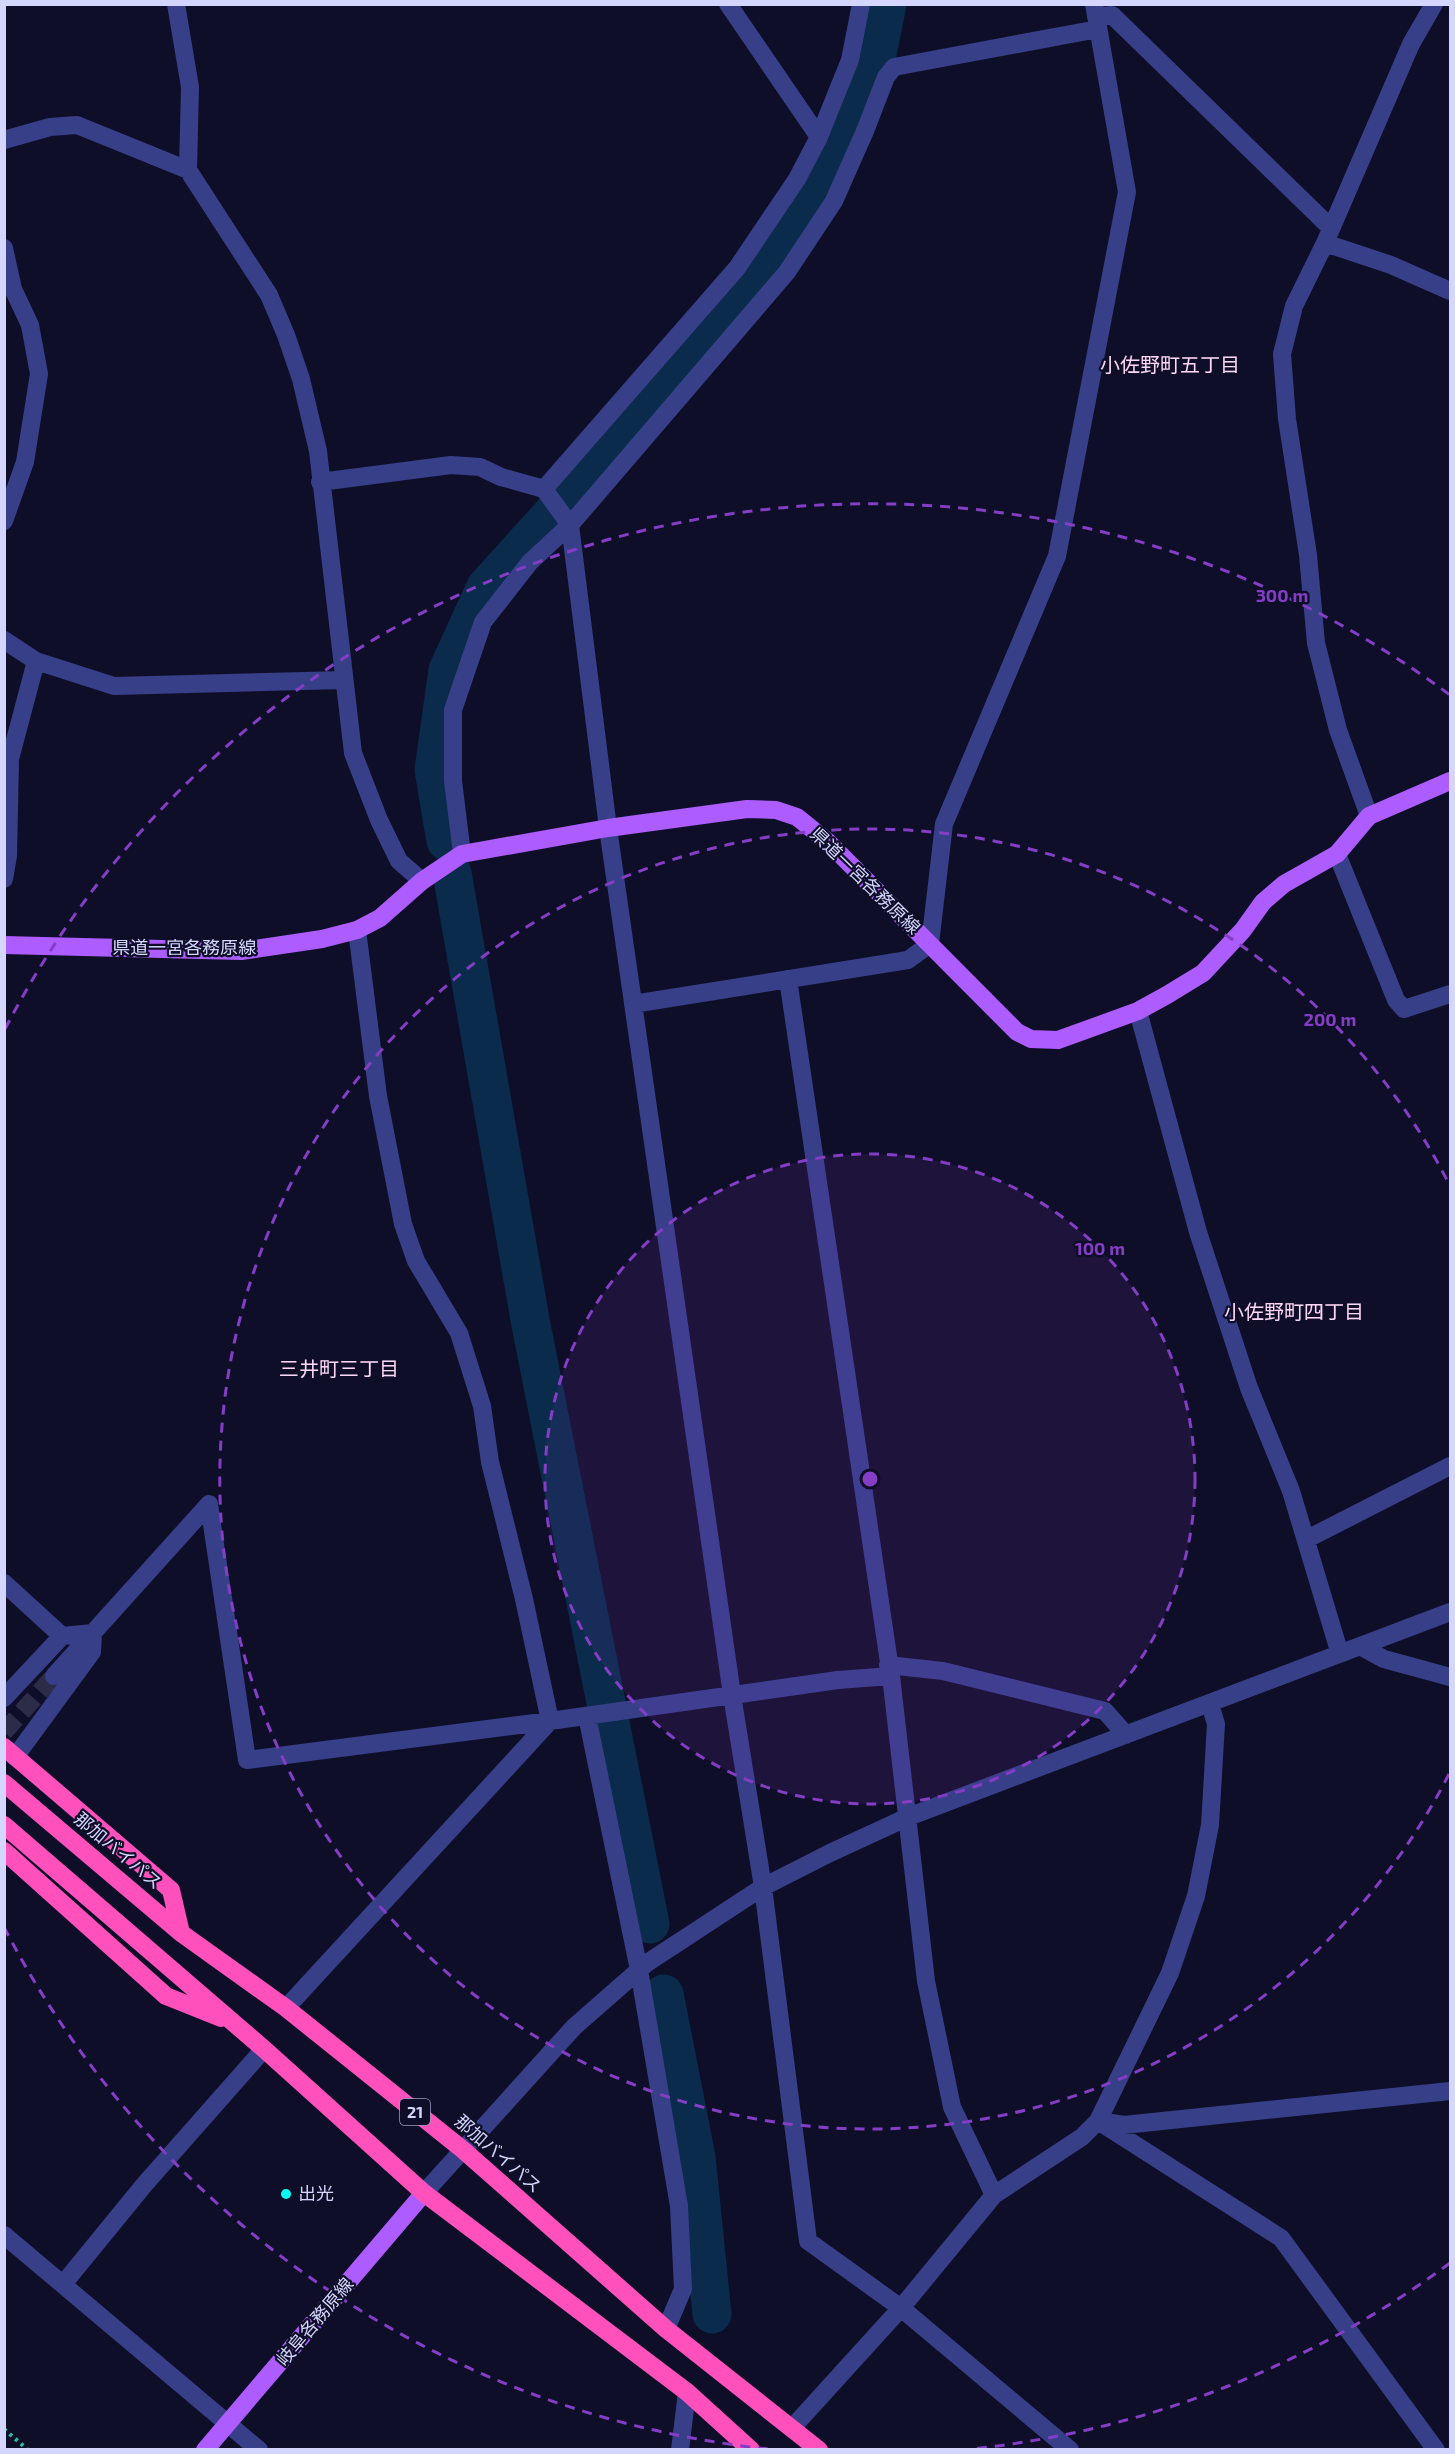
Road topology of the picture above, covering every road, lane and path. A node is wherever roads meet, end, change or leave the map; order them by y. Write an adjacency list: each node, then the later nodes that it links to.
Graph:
1 (176, 4): 8 (street)
2 (728, 4): 6 (street)
3 (861, 4): 6 (street)
4 (1434, 4): 9 (street)
5 (1096, 17): 9 (street); 15 (street); 27 (street)
6 (819, 137): 13 (street)
7 (4, 140): 8 (street)
8 (188, 170): 12 (street)
9 (1328, 236): 11 (street); 20 (street)
10 (4, 248): 14 (street)
11 (1450, 291)
12 (320, 482): 13 (street); 18 (street)
13 (547, 494): 15 (street)
14 (4, 521)
15 (568, 522): 21 (street); 22 (street)
16 (4, 640): 17 (street)
17 (36, 661): 18 (street); 24 (street)
18 (344, 680): 25 (street)
19 (1450, 782): 20 (main road, 県道一宮各務原線)
20 (1369, 816): 23 (main road, 県道一宮各務原線)
21 (608, 828): 22 (main road, 県道一宮各務原線); 27 (main road, 県道一宮各務原線); 31 (street)
22 (462, 854): 25 (main road, 県道一宮各務原線)
23 (1337, 854): 30 (street); 32 (main road, 県道一宮各務原線)
24 (4, 879)
25 (422, 881): 26 (main road, 県道一宮各務原線)
26 (357, 930): 28 (main road, 県道一宮各務原線); 48 (street)
27 (930, 944): 29 (street); 32 (main road, 県道一宮各務原線)
28 (4, 945)
29 (788, 979): 31 (street); 41 (street)
30 (1450, 994)
31 (633, 1004): 44 (street)
32 (1138, 1011): 34 (street)
33 (1450, 1466): 34 (street)
34 (1307, 1539): 40 (street)
35 (4, 1583): 38 (street)
36 (1450, 1612): 39 (street)
37 (93, 1633): 38 (street); 42 (street); 48 (street); 50 (street)
38 (62, 1636): 45 (street)
39 (1360, 1646): 40 (street); 43 (street)
40 (1340, 1654): 46 (street)
41 (889, 1671): 44 (street); 49 (street); 52 (street)
42 (54, 1676)
43 (1450, 1677)
44 (732, 1695): 47 (street); 55 (street)
45 (4, 1698)
46 (1210, 1704): 49 (street); 62 (street)
47 (602, 1714): 48 (street); 57 (street)
48 (550, 1721): 58 (street)
49 (1126, 1735): 52 (street)
50 (10, 1752): 56 (highway)
51 (4, 1783): 56 (highway, 那加バイパス / 21)
52 (908, 1817): 55 (street); 65 (street)
53 (4, 1825): 59 (highway)
54 (4, 1851): 59 (highway)
55 (763, 1887): 57 (street); 68 (street)
56 (182, 1933): 58 (highway, 那加バイパス / 21)
57 (639, 1970): 63 (street); 69 (street)
58 (286, 2008): 63 (highway, 那加バイパス / 21)
59 (234, 2023): 60 (highway)
60 (264, 2049): 64 (highway); 67 (street)
61 (1450, 2091): 62 (street)
62 (1098, 2121): 65 (street); 81 (street)
63 (462, 2149): 64 (street); 69 (highway, 那加バイパス / 21)
64 (424, 2193): 70 (highway); 71 (main road, 岐阜各務原線)
65 (994, 2195): 68 (street)
66 (4, 2235): 67 (street)
67 (64, 2283): 71 (street)
68 (902, 2308): 72 (street); 80 (street)
69 (666, 2329): 72 (highway, 那加バイパス / 21)
70 (687, 2392): 77 (street); 78 (highway)
71 (228, 2423): 75 (main road, 岐阜各務原線); 76 (street)
72 (792, 2428): 79 (highway, 那加バイパス / 21)
73 (4, 2430): 74 (path)
74 (28, 2450)
75 (205, 2450)
76 (259, 2450)
77 (680, 2450)
78 (751, 2450)
79 (819, 2450)
80 (1070, 2450)
81 (1436, 2450)

